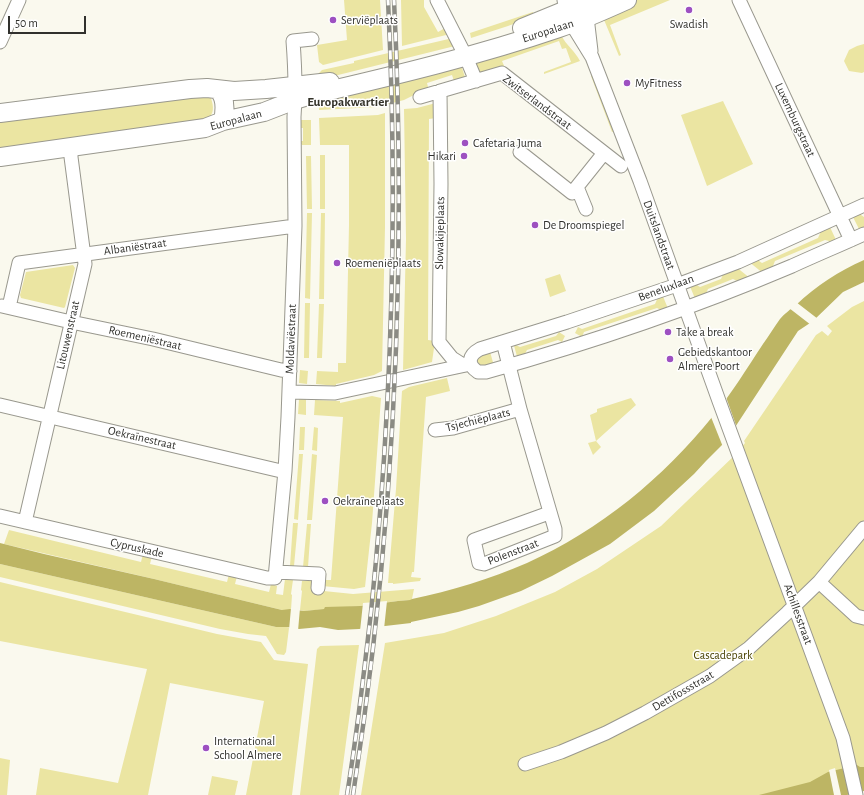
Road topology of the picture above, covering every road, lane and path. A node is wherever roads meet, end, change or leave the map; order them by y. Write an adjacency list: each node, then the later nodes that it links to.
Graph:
1 (20, 0): 7 (street)
2 (437, 0): 8 (street)
3 (627, 0): 5 (street, Europalaan)
4 (739, 0): 24 (street, Luxemburgstraat)
5 (578, 8): 8 (street, Europalaan); 29 (street, Duitslandstraat)
6 (312, 39): 12 (street)
7 (0, 42)
8 (464, 52): 9 (street); 12 (street, Europalaan)
9 (476, 81): 11 (street, Zwitserlandstraat); 18 (street, Zwitserlandstraat)
10 (218, 90): 12 (street, Europalaan); 14 (street, Europalaan); 15 (street)
11 (440, 91): 13 (street, Zwitserlandstraat); 34 (street, Slowakijeplaats)
12 (296, 93): 15 (street, Europalaan); 25 (street, Moldaviëstraat)
13 (420, 97)
14 (0, 113)
15 (223, 121): 16 (street, Europalaan)
16 (71, 146): 19 (street, Europalaan); 28 (street, Litouwenstraat)
17 (520, 152): 21 (street)
18 (604, 153): 20 (street, Zwitserlandstraat); 21 (street)
19 (0, 157)
20 (621, 166)
21 (577, 187): 23 (street)
22 (864, 205): 24 (street, Beneluxlaan)
23 (586, 209)
24 (840, 216): 27 (street, Luxemburgstraat); 29 (street, Beneluxlaan)
25 (295, 226): 28 (street, Albaniëstraat); 36 (street, Moldaviëstraat)
26 (864, 234): 27 (street)
27 (851, 240): 31 (street)
28 (84, 254): 30 (street, Albaniëstraat); 32 (street, Litouwenstraat)
29 (677, 285): 31 (street, Duitslandstraat); 33 (street, Beneluxlaan)
30 (4, 306): 32 (street, Roemeniëstraat)
31 (685, 309): 35 (street); 42 (street, Duitslandstraat)
32 (71, 322): 36 (street, Roemeniëstraat); 40 (street, Litouwenstraat)
33 (503, 342): 34 (street, Beneluxlaan); 35 (street, Polenstraat)
34 (467, 364): 35 (street); 37 (street)
35 (509, 366): 39 (street, Polenstraat)
36 (290, 372): 37 (street, Moldaviëstraat)
37 (289, 392): 43 (street, Moldaviëstraat)
38 (0, 405): 40 (street, Oekraïnestraat)
39 (520, 409): 41 (street, Tsjechiëplaats); 44 (street, Polenstraat)
40 (50, 417): 43 (street, Oekraïnestraat); 46 (street, Litouwenstraat)
41 (435, 430)
42 (732, 436): 51 (street, Achillesstraat)
43 (285, 471): 48 (street, Moldaviëstraat)
44 (549, 513): 44 (street, Polenstraat)
45 (0, 516): 46 (street, Cypruskade)
46 (25, 522): 48 (street, Cypruskade)
47 (864, 528): 49 (street, Dettifossstraat)
48 (275, 575): 50 (street)
49 (819, 582): 51 (street, Dettifossstraat); 52 (street)
50 (318, 588)
51 (794, 605): 54 (street, Dettifossstraat); 55 (street, Achillesstraat)
52 (860, 617): 53 (street)
53 (864, 628)
54 (525, 764)
55 (856, 795)

